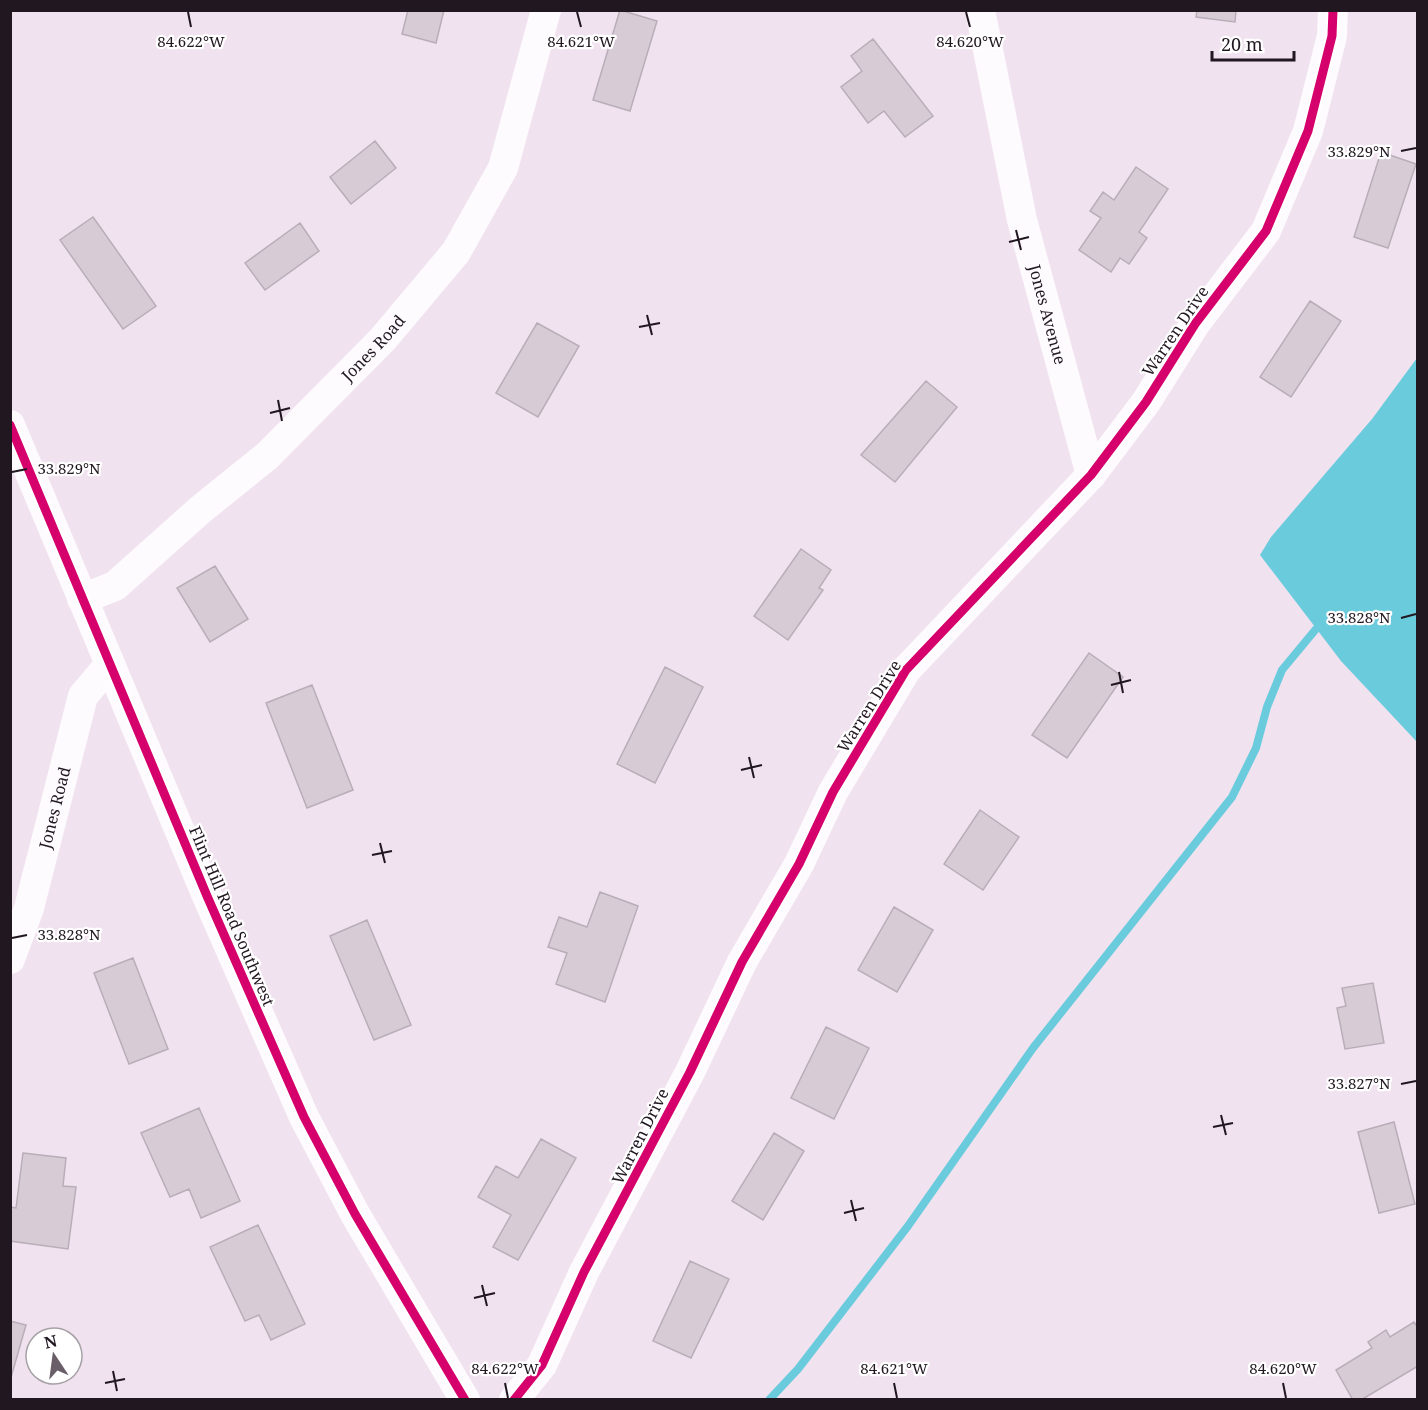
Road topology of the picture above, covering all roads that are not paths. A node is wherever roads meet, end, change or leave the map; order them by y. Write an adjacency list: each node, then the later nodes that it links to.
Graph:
1 (546, 10): 6 (street, Jones Road)
2 (980, 10): 5 (street, Jones Avenue)
3 (1334, 10): 5 (street, Warren Drive)
4 (10, 425): 6 (street, Flint Hill Road Southwest)
5 (1091, 475): 10 (street, Warren Drive)
6 (82, 599): 7 (street, Flint Hill Road Southwest)
7 (110, 664): 8 (street, Jones Road); 9 (street, Flint Hill Road Southwest)
8 (10, 959)
9 (465, 1400)
10 (514, 1400)

